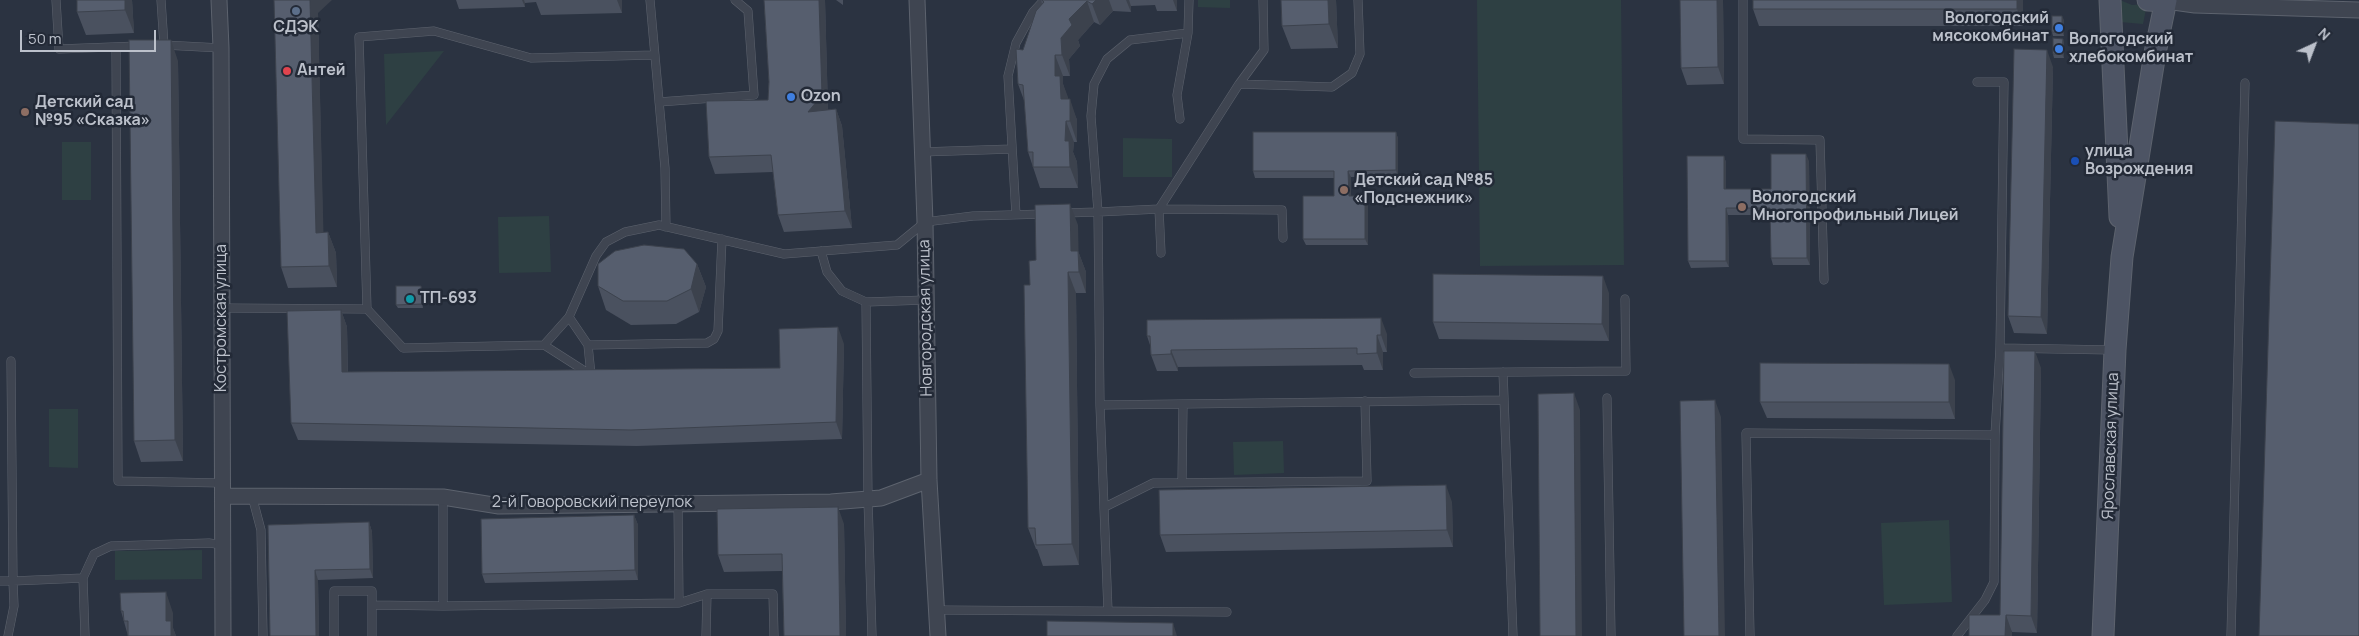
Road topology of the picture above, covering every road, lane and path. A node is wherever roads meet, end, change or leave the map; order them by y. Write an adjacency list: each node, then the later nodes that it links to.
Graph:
1 (56, 0): 19 (lane)
2 (161, 0): 18 (lane)
3 (219, 0): 20 (street, Костромская улица)
4 (650, 0): 21 (lane)
5 (735, 0): 25 (lane)
6 (918, 0): 28 (street, Новгородская улица)
7 (1044, 0): 27 (lane)
8 (1189, 0): 15 (lane)
9 (1263, 0): 24 (lane)
10 (1358, 0): 24 (lane)
11 (1743, 0): 39 (lane)
12 (2110, 0): 38 (street, Ярославская улица)
13 (2160, 0): 14 (street); 38 (street, Ярославская улица)
14 (2359, 10)
15 (1188, 33): 26 (lane); 30 (lane)
16 (145, 46): 19 (lane)
17 (154, 46): 18 (lane)
18 (164, 46): 20 (lane)
19 (116, 47): 63 (lane)
20 (221, 48): 43 (street, Костромская улица)
21 (655, 55): 25 (lane); 44 (lane)
22 (1977, 82): 48 (lane)
23 (2245, 83): 95 (lane)
24 (1239, 84): 29 (lane)
25 (659, 102): 33 (lane)
26 (1180, 119)
27 (1012, 149): 28 (lane); 31 (lane)
28 (921, 152): 32 (street, Новгородская улица)
29 (1159, 210): 30 (lane); 34 (lane); 37 (lane)
30 (1098, 212): 31 (lane); 59 (lane)
31 (1016, 215): 32 (lane)
32 (925, 222): 36 (lane); 41 (street, Новгородская улица)
33 (666, 227): 35 (lane); 45 (lane)
34 (1283, 238)
35 (722, 239): 36 (lane); 47 (lane)
36 (821, 251): 42 (lane)
37 (1161, 253)
38 (2122, 257): 49 (street, Ярославская улица)
39 (1824, 280)
40 (1625, 299): 51 (lane)
41 (926, 300): 42 (lane); 61 (street, Новгородская улица)
42 (866, 302): 66 (lane)
43 (222, 308): 44 (lane); 63 (street, Костромская улица)
44 (367, 309): 46 (lane)
45 (569, 317): 46 (lane); 47 (lane)
46 (544, 345): 53 (lane)
47 (588, 345): 53 (lane)
48 (2000, 348): 49 (lane); 60 (lane)
49 (2115, 350): 94 (street, Ярославская улица)
50 (11, 361): 72 (lane)
51 (1503, 372): 52 (lane); 56 (lane)
52 (1414, 373)
53 (591, 375): 54 (lane)
54 (601, 375)
55 (1607, 398): 91 (lane)
56 (1504, 400): 57 (lane); 90 (lane)
57 (1365, 402): 58 (lane); 62 (lane)
58 (1183, 404): 59 (lane); 62 (lane)
59 (1100, 405): 68 (lane)
60 (1996, 435): 92 (lane); 93 (lane)
61 (929, 480): 66 (street, 2-й Говоровский переулок); 77 (street, Новгородская улица)
62 (1182, 482): 68 (lane)
63 (223, 489): 64 (street, 2-й Говоровский переулок); 69 (street, Костромская улица)
64 (252, 496): 65 (street, 2-й Говоровский переулок); 83 (lane)
65 (443, 497): 67 (street, 2-й Говоровский переулок); 76 (lane)
66 (868, 499): 67 (street, 2-й Говоровский переулок); 88 (lane)
67 (678, 502): 74 (lane)
68 (1105, 507): 78 (lane)
69 (224, 544): 70 (lane); 82 (street, Костромская улица)
70 (84, 578): 72 (lane); 81 (lane)
71 (0, 581): 72 (lane)
72 (13, 581): 80 (lane)
73 (707, 594): 74 (lane); 86 (lane); 87 (lane)
74 (679, 603): 76 (lane)
75 (372, 605): 76 (lane); 84 (lane); 85 (lane)
76 (443, 606)
77 (936, 610): 78 (lane); 89 (street, Новгородская улица)
78 (1108, 611): 79 (lane)
79 (1228, 612)
80 (8, 636)
81 (85, 636)
82 (223, 636)
83 (263, 636)
84 (334, 636)
85 (372, 636)
86 (706, 636)
87 (774, 636)
88 (872, 636)
89 (938, 636)
90 (1513, 636)
91 (1611, 636)
92 (1750, 636)
93 (1957, 636)
94 (2103, 636)
95 (2231, 636)

